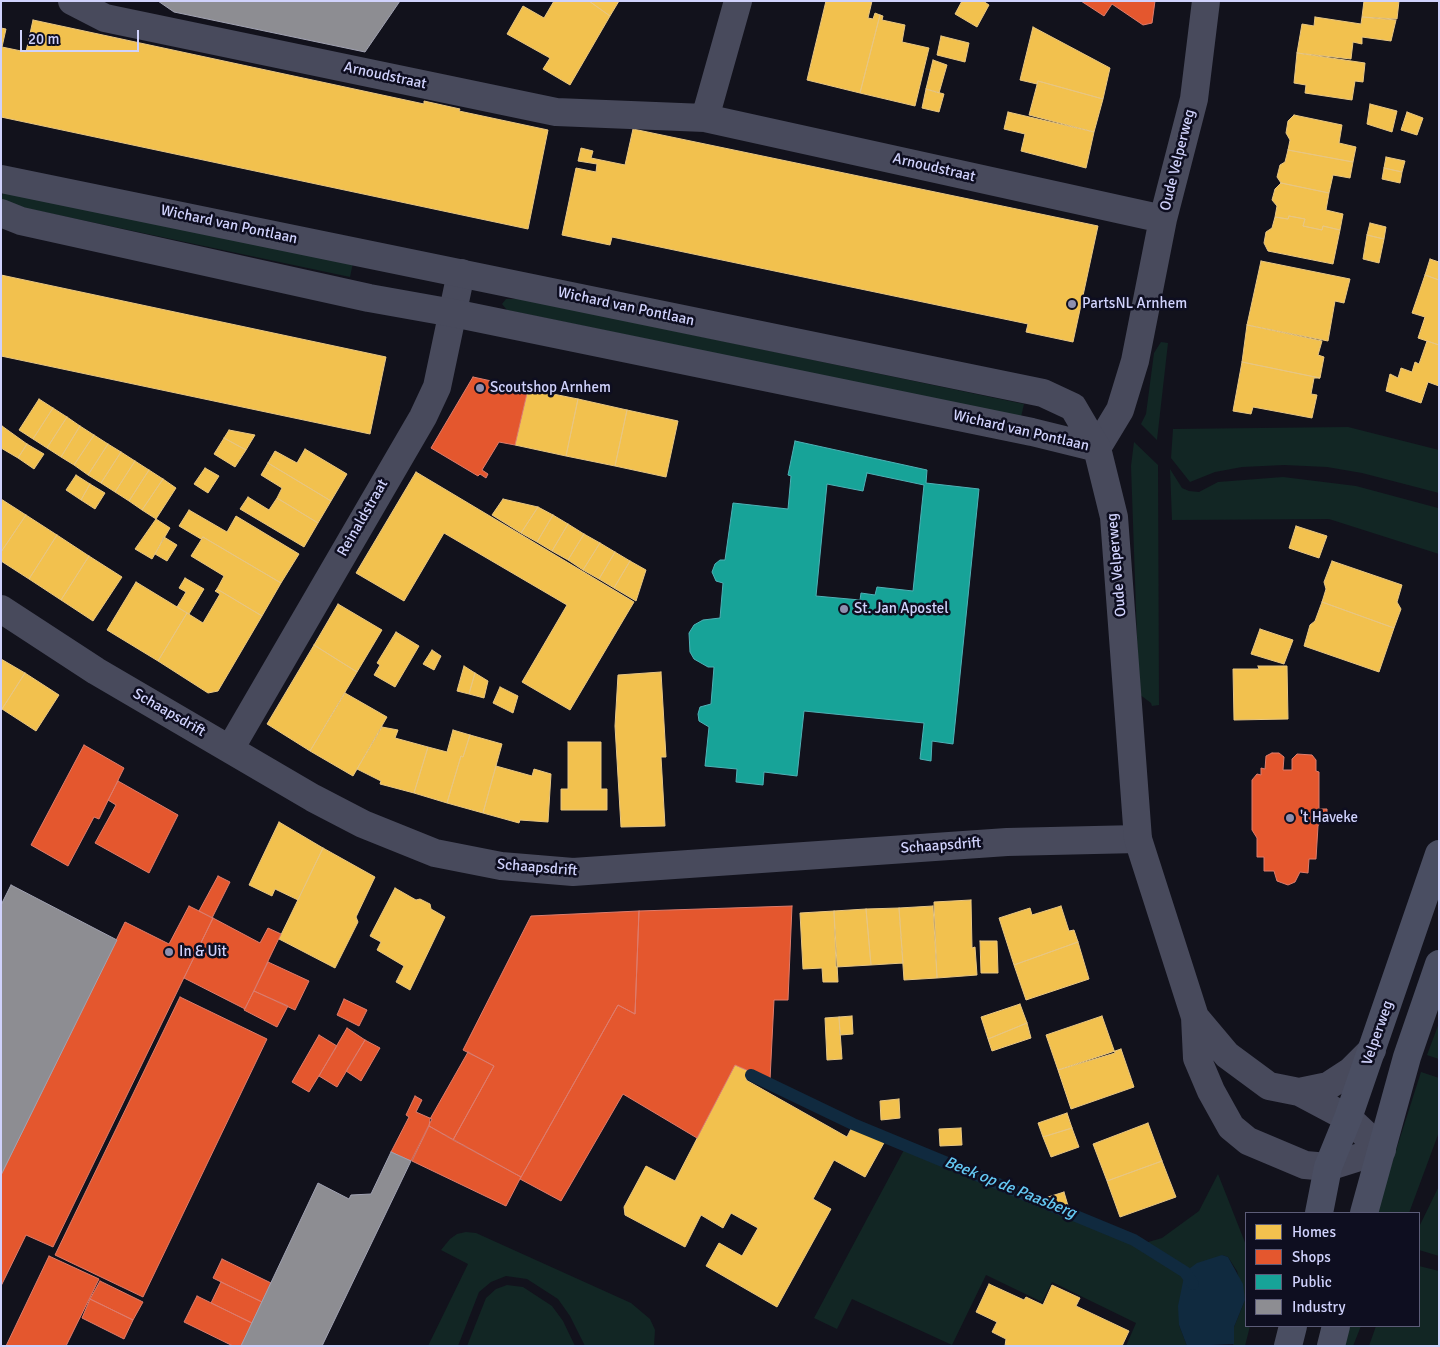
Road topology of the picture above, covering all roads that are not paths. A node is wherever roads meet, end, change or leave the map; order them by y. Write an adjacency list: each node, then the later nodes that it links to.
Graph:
1 (72, 1): 4 (street, Arnoudstraat)
2 (738, 1): 4 (street)
3 (1206, 1): 7 (street, Oude Velperweg)
4 (705, 118): 7 (street, Arnoudstraat)
5 (1, 179): 8 (street, Wichard van Pontlaan)
6 (1, 214): 9 (street, Wichard van Pontlaan)
7 (1163, 219): 10 (street, Oude Velperweg)
8 (461, 273): 9 (street, Reinaldstraat); 10 (street, Wichard van Pontlaan)
9 (453, 313): 10 (street, Wichard van Pontlaan); 12 (street, Reinaldstraat)
10 (1097, 448): 13 (street, Oude Velperweg)
11 (1, 610): 12 (street, Schaapsdrift)
12 (230, 749): 13 (street, Schaapsdrift)
13 (1138, 839): 16 (street, Oude Velperweg)
14 (1439, 854): 17 (main road, Velperweg)
15 (1439, 964): 20 (main road)
16 (1195, 1017): 18 (street, Oude Velperweg); 21 (street, Oude Velperweg)
17 (1372, 1050): 18 (street, Oude Velperweg); 19 (main road, Velperweg)
18 (1299, 1092): 19 (street, Oude Velperweg)
19 (1348, 1118): 20 (street, Oude Velperweg); 21 (main road, Velperweg)
20 (1382, 1150): 21 (street, Oude Velperweg); 23 (main road)
21 (1328, 1167): 22 (main road, Velperweg)
22 (1319, 1212)
23 (1364, 1212)
24 (1293, 1327): 26 (main road)
25 (1336, 1327): 27 (main road)
26 (1288, 1346)
27 (1331, 1346)

